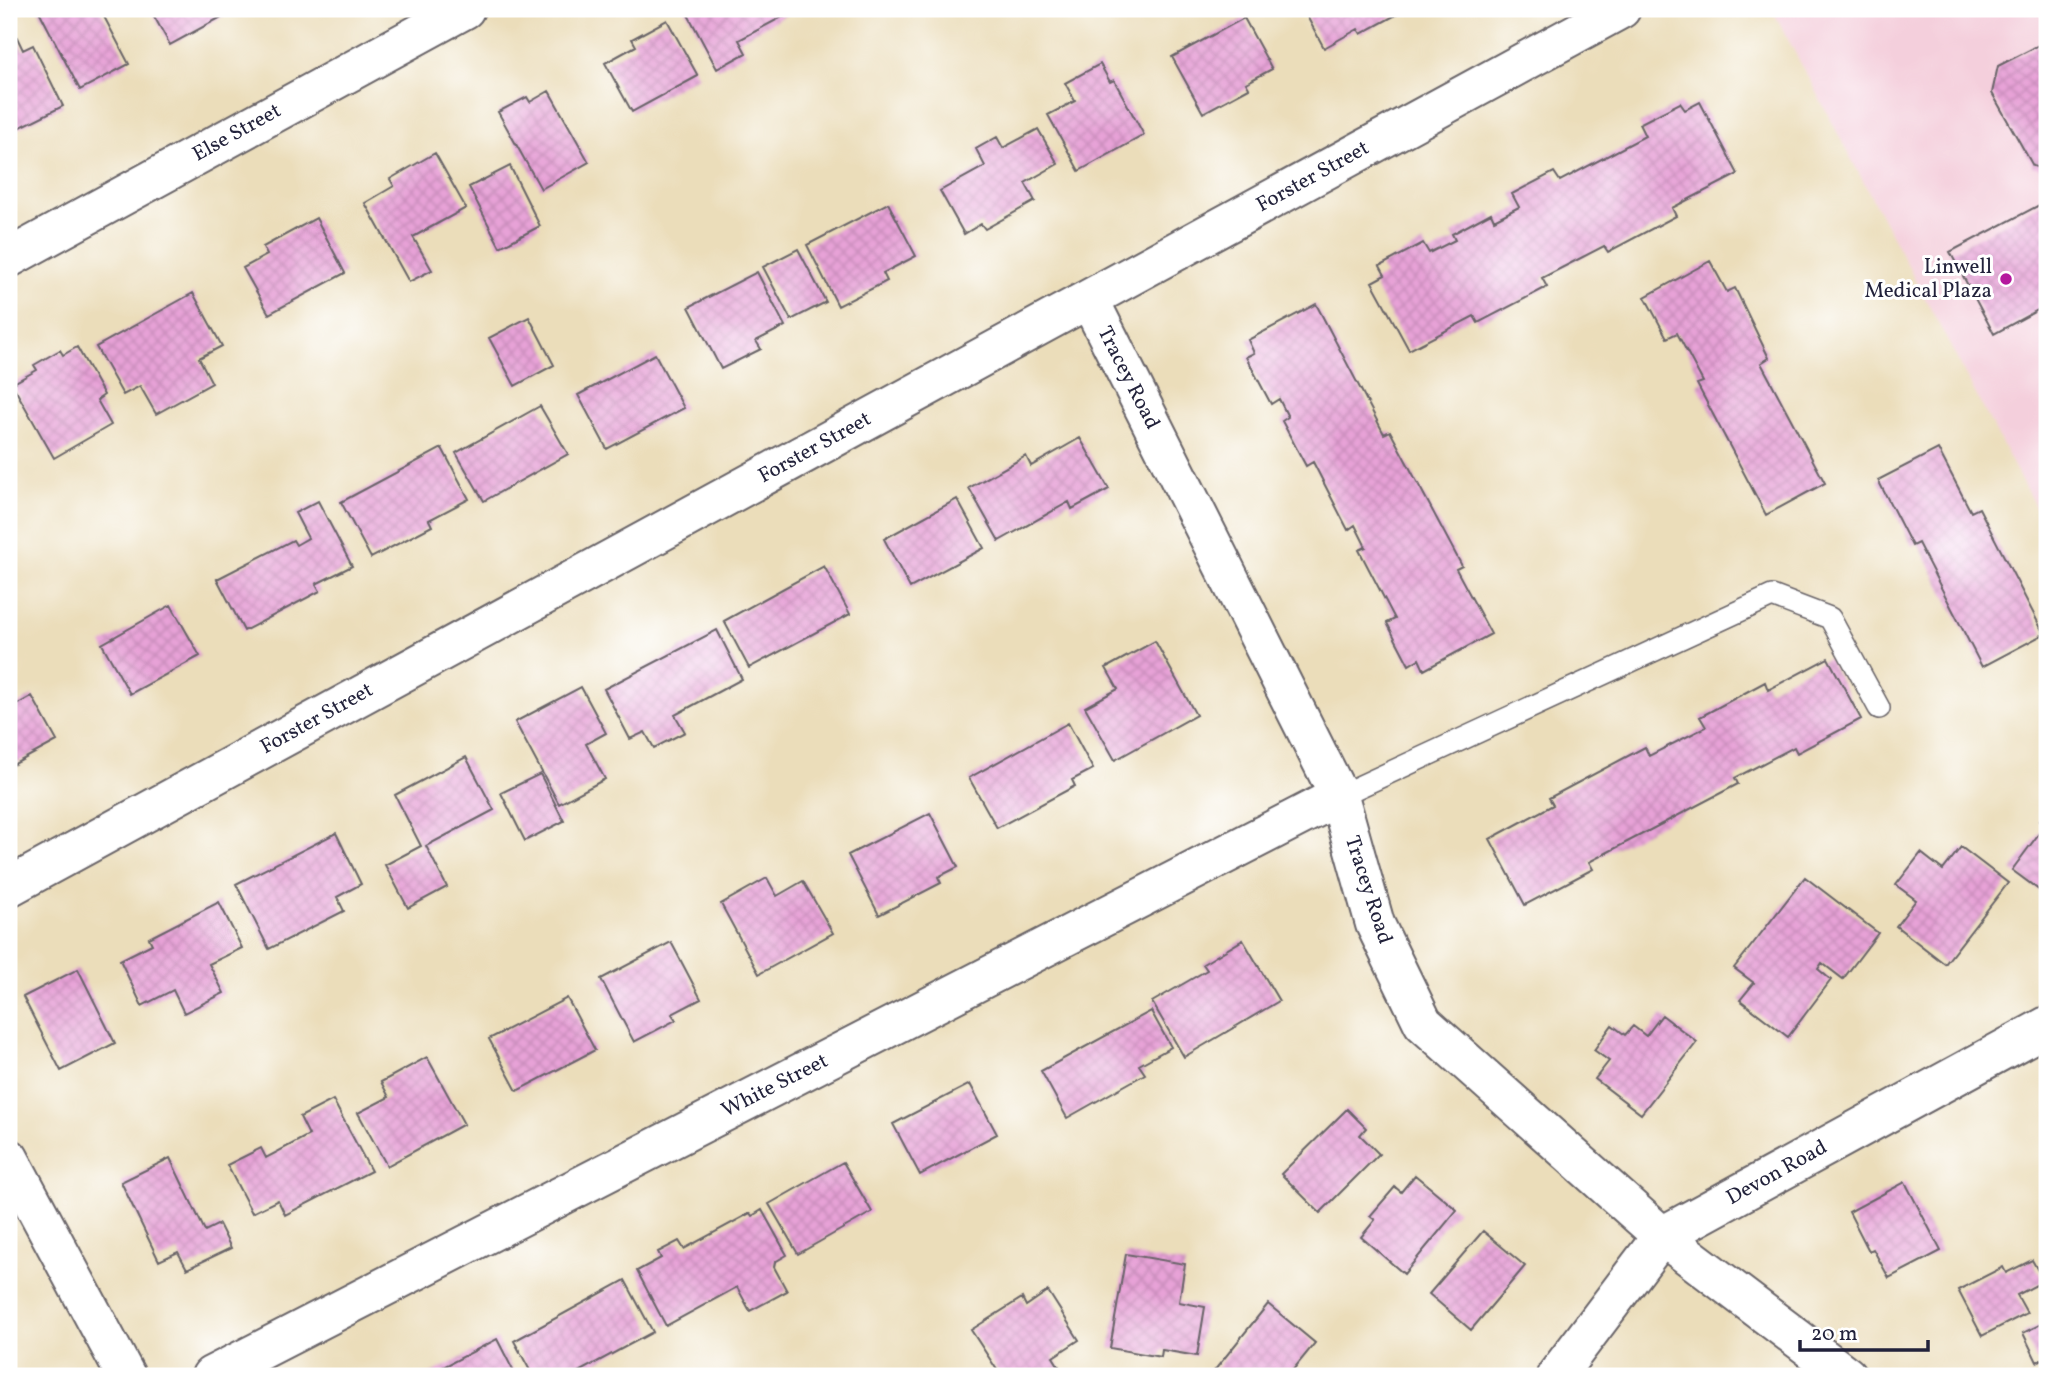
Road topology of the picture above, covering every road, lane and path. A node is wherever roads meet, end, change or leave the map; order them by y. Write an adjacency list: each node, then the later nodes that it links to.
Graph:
1 (465, 9): 3 (street, Else Street)
2 (1621, 9): 4 (street, Forster Street)
3 (9, 258)
4 (1088, 299): 6 (street, Tracey Road); 7 (street, Forster Street)
5 (1879, 708): 6 (lane)
6 (1339, 796): 10 (street, Tracey Road); 12 (street, White Street)
7 (9, 887)
8 (2047, 1026): 10 (street, Devon Road)
9 (9, 1158): 11 (street)
10 (1662, 1236): 13 (street, Devon Road); 14 (street, Tracey Road)
11 (127, 1376)
12 (211, 1376)
13 (1556, 1376)
14 (1847, 1376)

